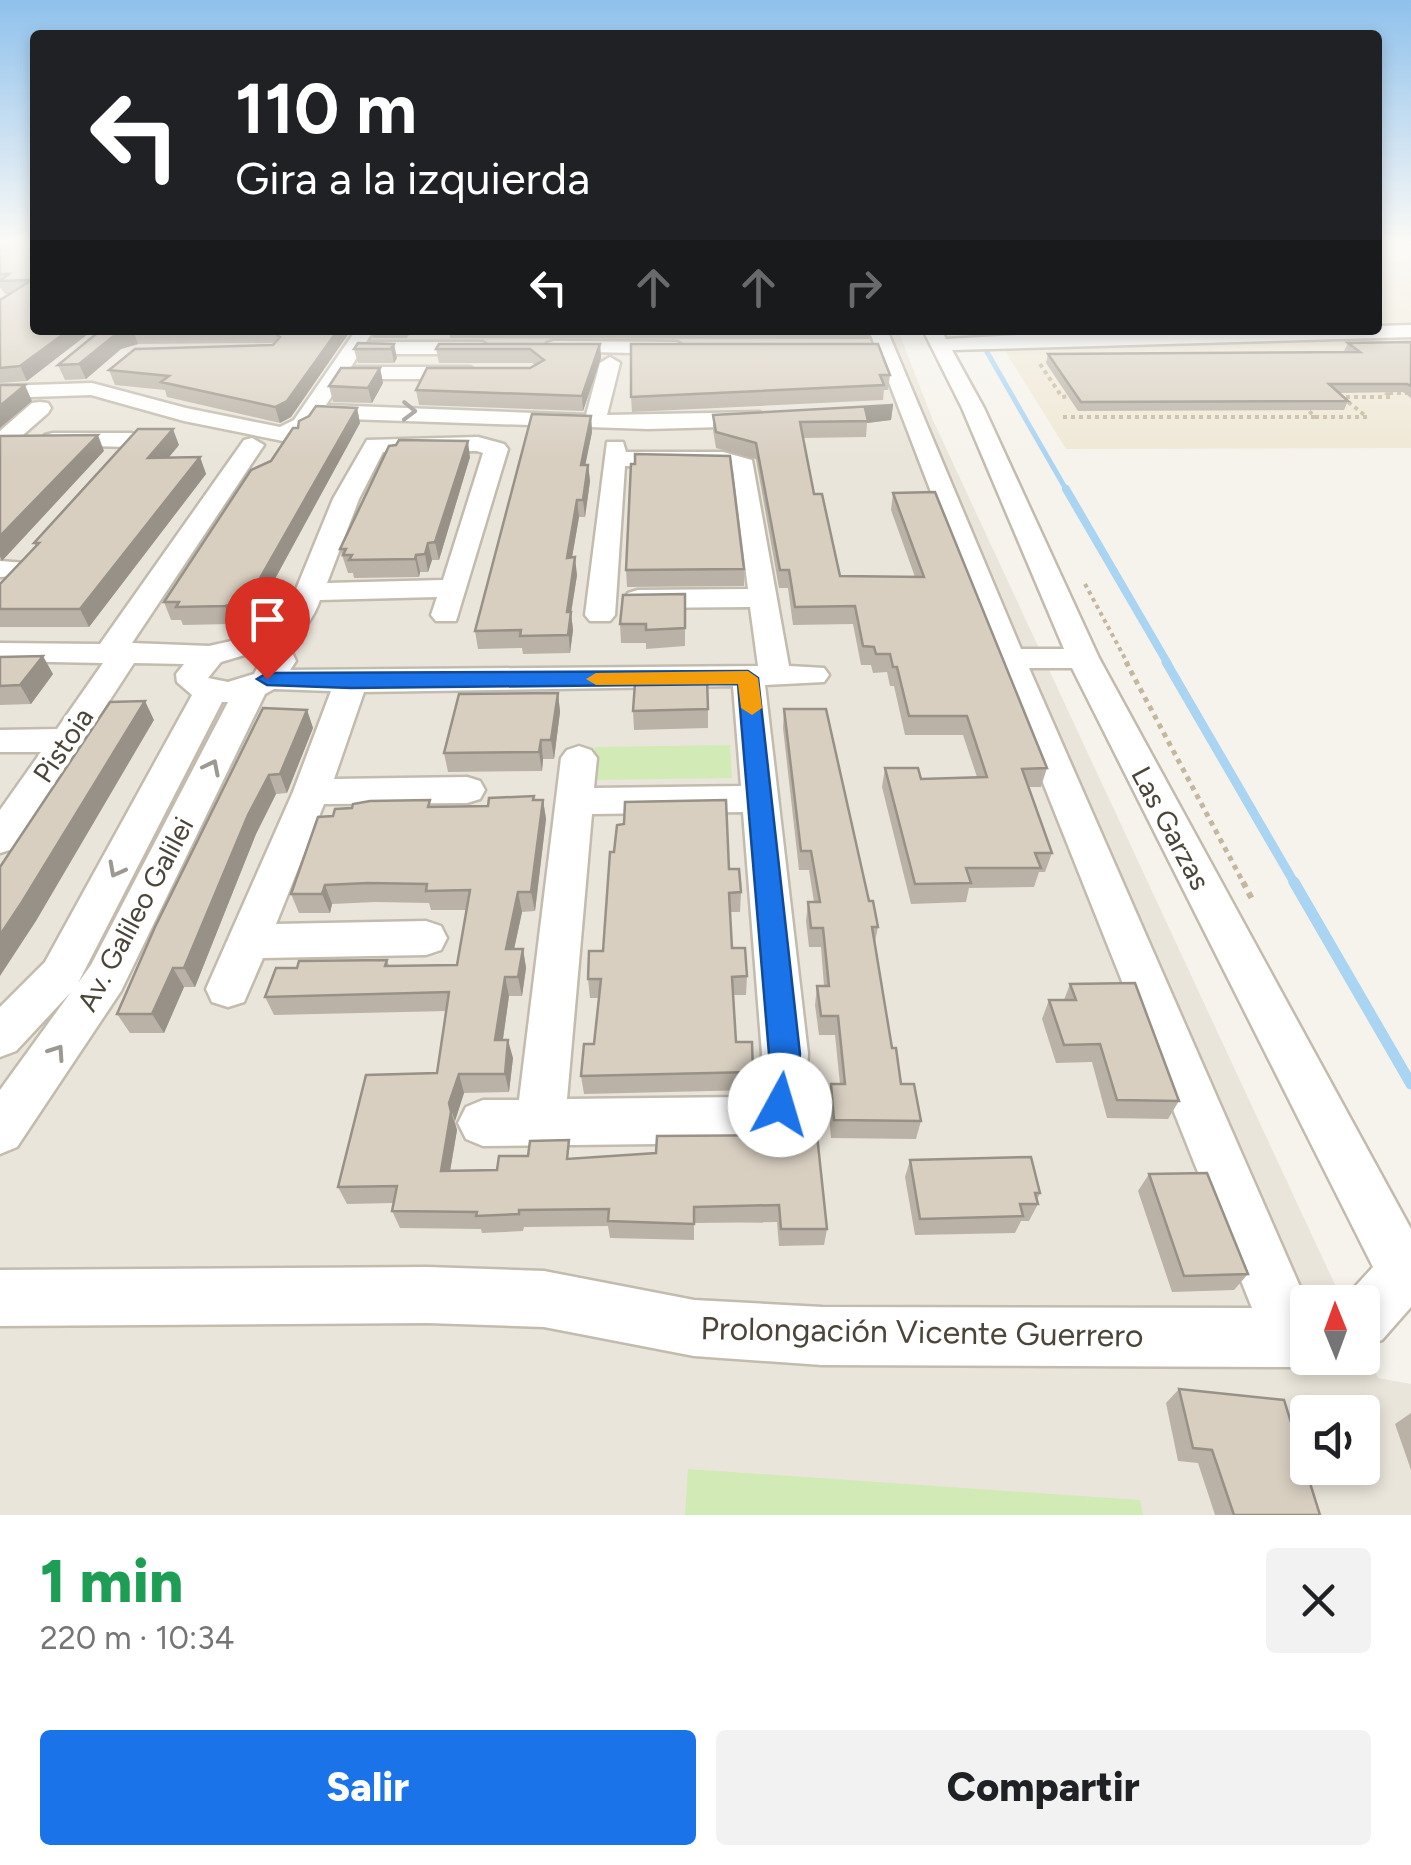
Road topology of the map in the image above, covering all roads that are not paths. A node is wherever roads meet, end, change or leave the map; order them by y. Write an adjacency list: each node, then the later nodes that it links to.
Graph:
1 (1411, 332): 2 (street)
2 (1382, 333)
3 (1275, 335): 5 (street)
4 (359, 339): 8 (street); 13 (street)
5 (942, 339): 18 (street, Las Garzas)
6 (556, 342): 9 (street)
7 (877, 342): 18 (street, Las Garzas)
8 (504, 348)
9 (703, 349)
10 (610, 363): 21 (street)
11 (117, 367): 15 (street)
12 (60, 369): 17 (street)
13 (336, 373): 14 (street); 20 (street)
14 (493, 373)
15 (92, 389): 17 (street); 20 (street)
16 (0, 392): 17 (street)
17 (38, 398): 22 (street)
18 (927, 408): 30 (street, Las Garzas); 31 (street, Las Garzas)
19 (777, 417): 21 (street)
20 (307, 418): 21 (street, one-way to 21)
21 (596, 421)
22 (1, 442): 24 (street)
23 (252, 446): 28 (street, Pistoia)
24 (106, 468)
25 (308, 592): 25 (street); 27 (street)
26 (762, 598): 26 (street); 34 (street)
27 (266, 645): 32 (street); 36 (street)
28 (119, 651): 29 (street); 32 (street); 37 (street, Pistoia)
29 (0, 652)
30 (1083, 658): 31 (street); 55 (street, Las Garzas)
31 (1010, 660): 56 (street, Las Garzas)
32 (211, 673): 36 (street); 47 (street, one-way to 47)
33 (813, 675): 34 (street)
34 (761, 677): 35 (street); 42 (street)
35 (351, 682): 36 (street); 41 (street)
36 (260, 683): 48 (street, Av. Galileo Galilei, one-way to 36)
37 (65, 740): 38 (street); 44 (street, Pistoia)
38 (0, 742)
39 (579, 758): 43 (street)
40 (466, 790): 41 (street)
41 (311, 792): 46 (street)
42 (761, 798): 43 (street); 52 (street)
43 (574, 801): 52 (street)
44 (0, 839)
45 (426, 938): 46 (street)
46 (248, 941): 49 (street)
47 (60, 975): 48 (street); 50 (street)
48 (106, 978): 51 (street, Av. Galileo Galilei, one-way to 48)
49 (228, 989)
50 (0, 1037)
51 (9, 1107)
52 (541, 1122): 53 (street)
53 (483, 1124)
54 (0, 1298): 57 (street, Prolongación Vicente Guerrero)
55 (1380, 1302)
56 (1290, 1315)
57 (1290, 1338)

